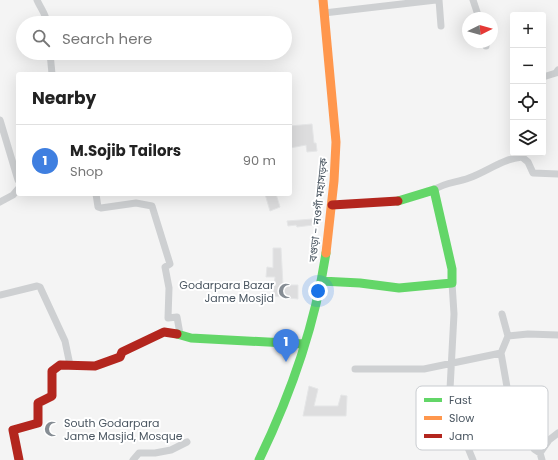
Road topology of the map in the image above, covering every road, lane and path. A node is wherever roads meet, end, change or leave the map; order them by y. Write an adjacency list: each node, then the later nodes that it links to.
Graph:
1 (37, 0): 8 (street)
2 (323, 0): 7 (street, বগুড়া - নওগাঁ মহাসড়ক)
3 (436, 0): 7 (street)
4 (439, 0): 9 (street)
5 (473, 0): 6 (street)
6 (477, 12)
7 (324, 13): 23 (street, বগুড়া - নওগাঁ মহাসড়ক)
8 (46, 16)
9 (441, 26)
10 (51, 60): 12 (street)
11 (558, 70): 13 (street)
12 (52, 72)
13 (546, 76)
14 (0, 120): 17 (street)
15 (519, 156): 19 (street)
16 (523, 156): 18 (street)
17 (16, 173)
18 (558, 174)
19 (434, 190): 23 (street); 25 (street)
20 (16, 192): 22 (street)
21 (96, 196): 28 (street)
22 (0, 202)
23 (332, 205): 24 (street, বগুড়া - নওগাঁ মহাসড়ক)
24 (321, 281): 25 (street); 31 (street, বগুড়া - নওগাঁ মহাসড়ক)
25 (452, 282): 33 (street)
26 (0, 295): 34 (street)
27 (502, 314): 30 (street)
28 (180, 334): 31 (street); 34 (street)
29 (558, 335): 30 (street)
30 (508, 336): 32 (street)
31 (304, 344): 44 (street, বগুড়া - নওগাঁ মহাসড়ক)
32 (501, 353): 33 (street); 37 (street)
33 (451, 363): 35 (street); 36 (street)
34 (70, 365): 42 (street)
35 (355, 369)
36 (450, 386)
37 (507, 386)
38 (558, 433): 40 (street)
39 (187, 442): 43 (street)
40 (548, 442)
41 (469, 450): 45 (street)
42 (19, 460)
43 (133, 460)
44 (259, 460)
45 (473, 460)

